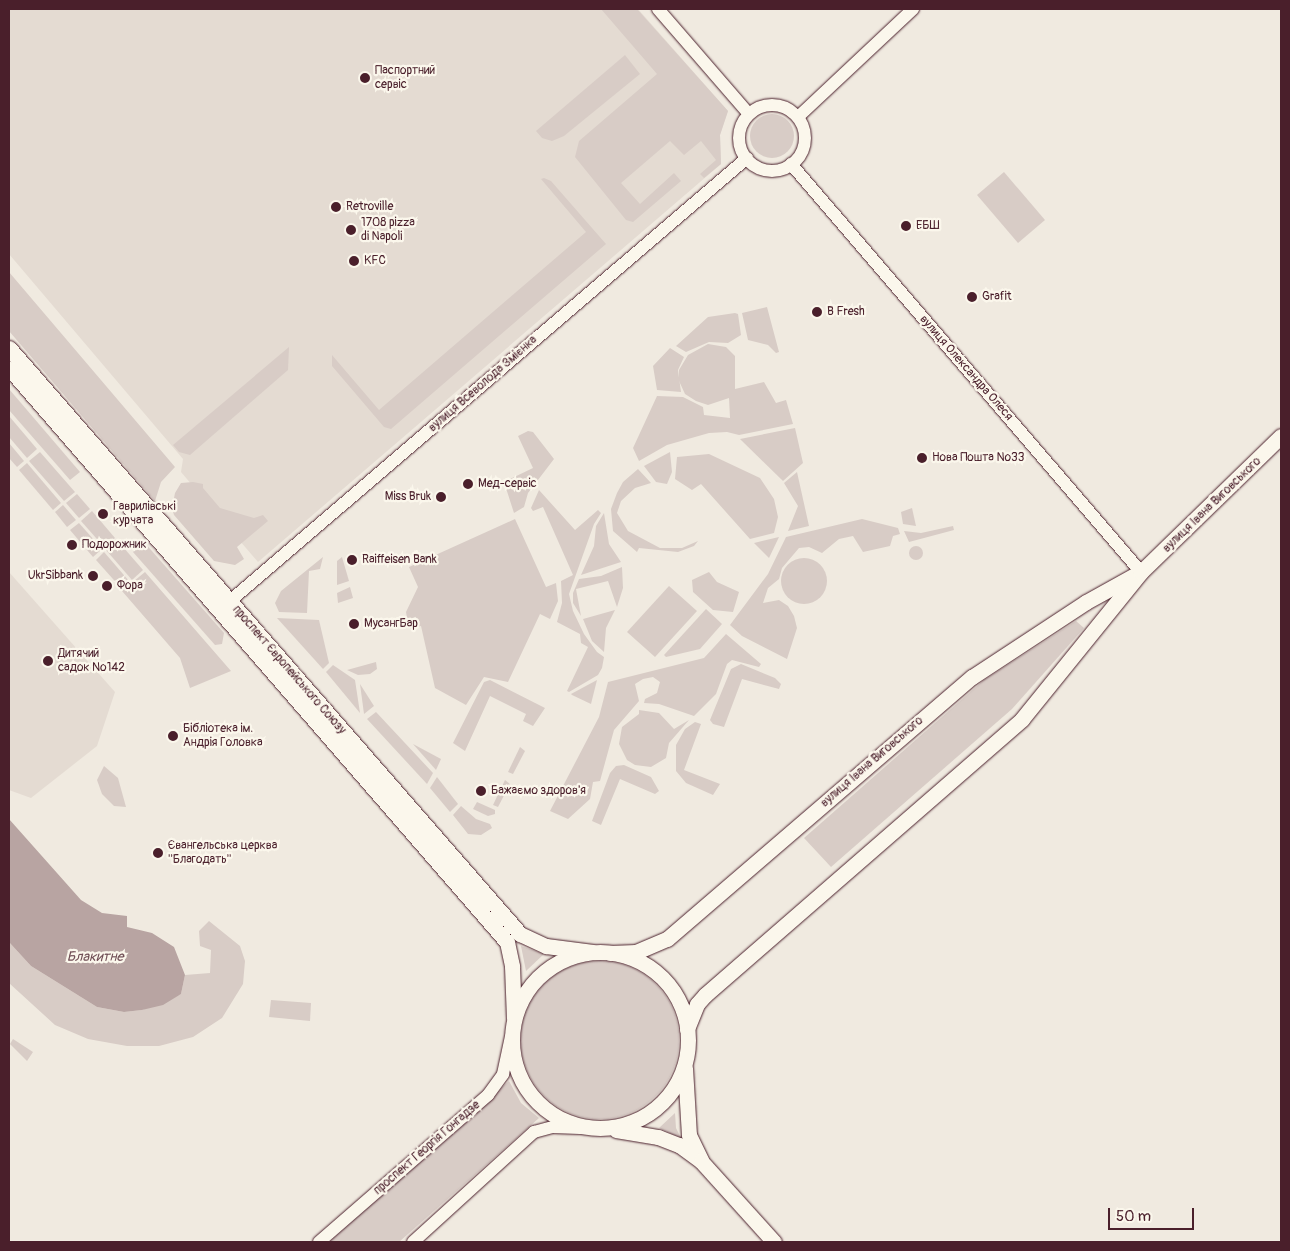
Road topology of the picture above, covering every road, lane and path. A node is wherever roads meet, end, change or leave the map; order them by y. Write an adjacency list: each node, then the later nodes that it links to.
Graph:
1 (658, 9): 3 (street)
2 (912, 9): 4 (street)
3 (749, 114): 4 (street); 5 (street)
4 (798, 117): 6 (street)
5 (746, 158): 6 (street); 11 (street, вулиця Всеволода Змієнка)
6 (791, 164): 10 (street, вулиця Олександра Олеся)
7 (9, 348): 11 (main road, проспект Європейського Союзу)
8 (9, 368): 11 (main road, проспект Європейського Союзу)
9 (1281, 436): 10 (main road, вулиця Івана Виговського)
10 (1141, 572): 13 (main road, вулиця Івана Виговського); 15 (main road, вулиця Івана Виговського)
11 (225, 606): 12 (main road, проспект Європейського Союзу); 14 (main road, проспект Європейського Союзу)
12 (594, 952): 13 (main road); 14 (main road)
13 (610, 952): 15 (main road)
14 (514, 1018): 16 (main road)
15 (688, 1029): 17 (main road)
16 (511, 1037): 18 (main road); 21 (street, проспект Георгія Гонгадзе)
17 (685, 1063): 19 (main road); 20 (main road)
18 (587, 1128): 19 (main road); 22 (street)
19 (603, 1129): 20 (main road)
20 (701, 1161): 23 (main road)
21 (318, 1242)
22 (413, 1242)
23 (774, 1242)

